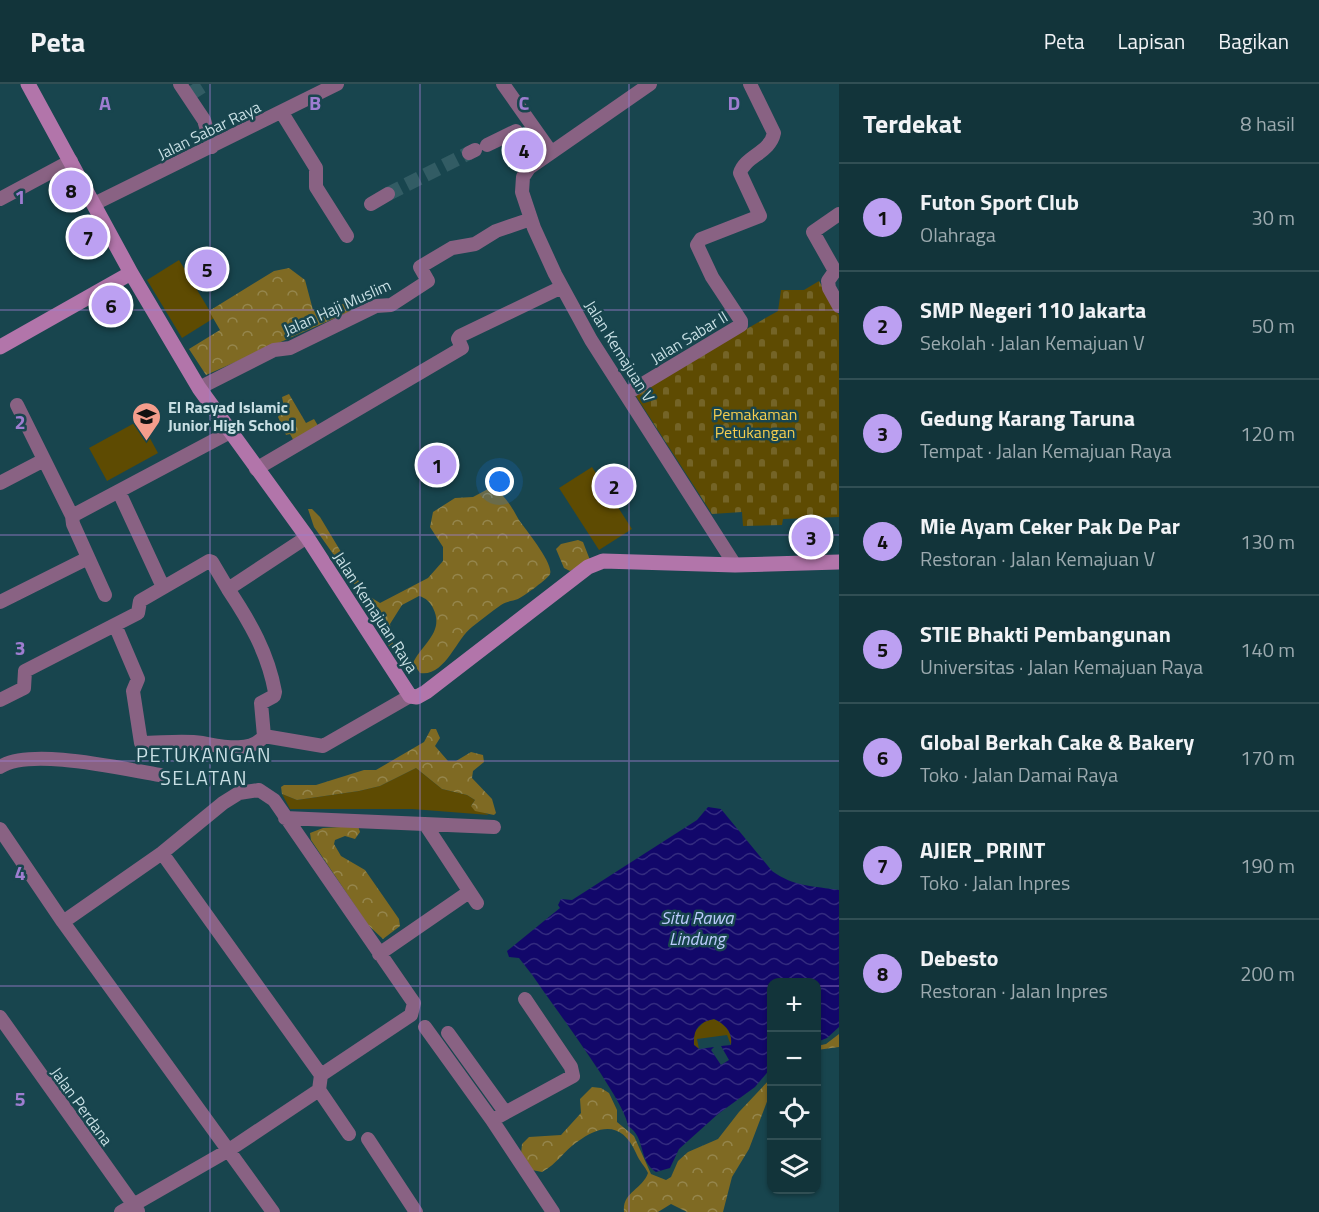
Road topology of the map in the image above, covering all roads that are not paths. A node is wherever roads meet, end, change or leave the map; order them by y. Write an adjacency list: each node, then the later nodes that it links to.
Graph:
1 (28, 84): 12 (street, Jalan Kemajuan Raya)
2 (337, 84): 7 (street, Jalan Sabar Raya)
3 (503, 84): 8 (street)
4 (651, 84): 11 (street)
5 (750, 84): 25 (street, Jalan Sabar II)
6 (186, 91): 9 (street)
7 (282, 113): 9 (street, Jalan Sabar Raya); 19 (street)
8 (523, 127): 10 (street); 11 (street)
9 (212, 147): 15 (street, Jalan Sabar Raya)
10 (477, 149)
11 (551, 152): 18 (street, Jalan Kemajuan V)
12 (72, 161): 14 (street); 15 (street, Jalan Kemajuan Raya)
13 (388, 194): 16 (street)
14 (0, 199)
15 (94, 204): 20 (street, Jalan Kemajuan Raya)
16 (371, 204)
17 (839, 214): 22 (street)
18 (531, 219): 21 (street, Jalan Kemajuan V); 24 (street, Jalan Haji Muslim)
19 (347, 236)
20 (131, 273): 23 (street); 24 (street, Jalan Kemajuan Raya)
21 (562, 287): 25 (street, Jalan Kemajuan V); 29 (street)
22 (839, 306)
23 (0, 347)
24 (199, 388): 27 (street, Jalan Kemajuan Raya)
25 (626, 394): 36 (street, Jalan Kemajuan V)
26 (16, 405): 28 (street)
27 (230, 432): 29 (street, Jalan Kemajuan Raya); 31 (street)
28 (44, 460): 30 (street); 32 (street)
29 (256, 469): 33 (street, Jalan Kemajuan Raya)
30 (0, 483)
31 (119, 492): 32 (street); 37 (street)
32 (72, 516): 34 (street)
33 (307, 537): 38 (street); 42 (street, Jalan Kemajuan Raya)
34 (88, 558): 39 (street); 40 (street)
35 (839, 562): 36 (street, Jalan Kemajuan Raya)
36 (735, 565): 42 (street, Jalan Kemajuan Raya)
37 (163, 587): 38 (street); 41 (street)
38 (228, 589): 44 (street)
39 (105, 595)
40 (0, 602)
41 (116, 625): 43 (street); 44 (street)
42 (410, 696): 44 (street)
43 (0, 700)
44 (264, 736)
45 (0, 766): 46 (street)
46 (160, 775)
47 (285, 818): 48 (street); 51 (street); 53 (street)
48 (424, 824): 49 (street); 53 (street)
49 (494, 827)
50 (0, 829): 52 (street)
51 (162, 853): 52 (street); 58 (street)
52 (63, 922): 64 (street)
53 (378, 954): 58 (street)
54 (525, 999): 60 (street)
55 (0, 1017): 65 (street, Jalan Perdana)
56 (425, 1028): 61 (street)
57 (448, 1033): 60 (street)
58 (321, 1075): 59 (street)
59 (319, 1090): 62 (street); 64 (street)
60 (505, 1112): 61 (street)
61 (492, 1120): 68 (street)
62 (349, 1134)
63 (368, 1139): 67 (street)
64 (229, 1150): 65 (street); 66 (street)
65 (131, 1210)
66 (273, 1212)
67 (416, 1212)
68 (553, 1212)

